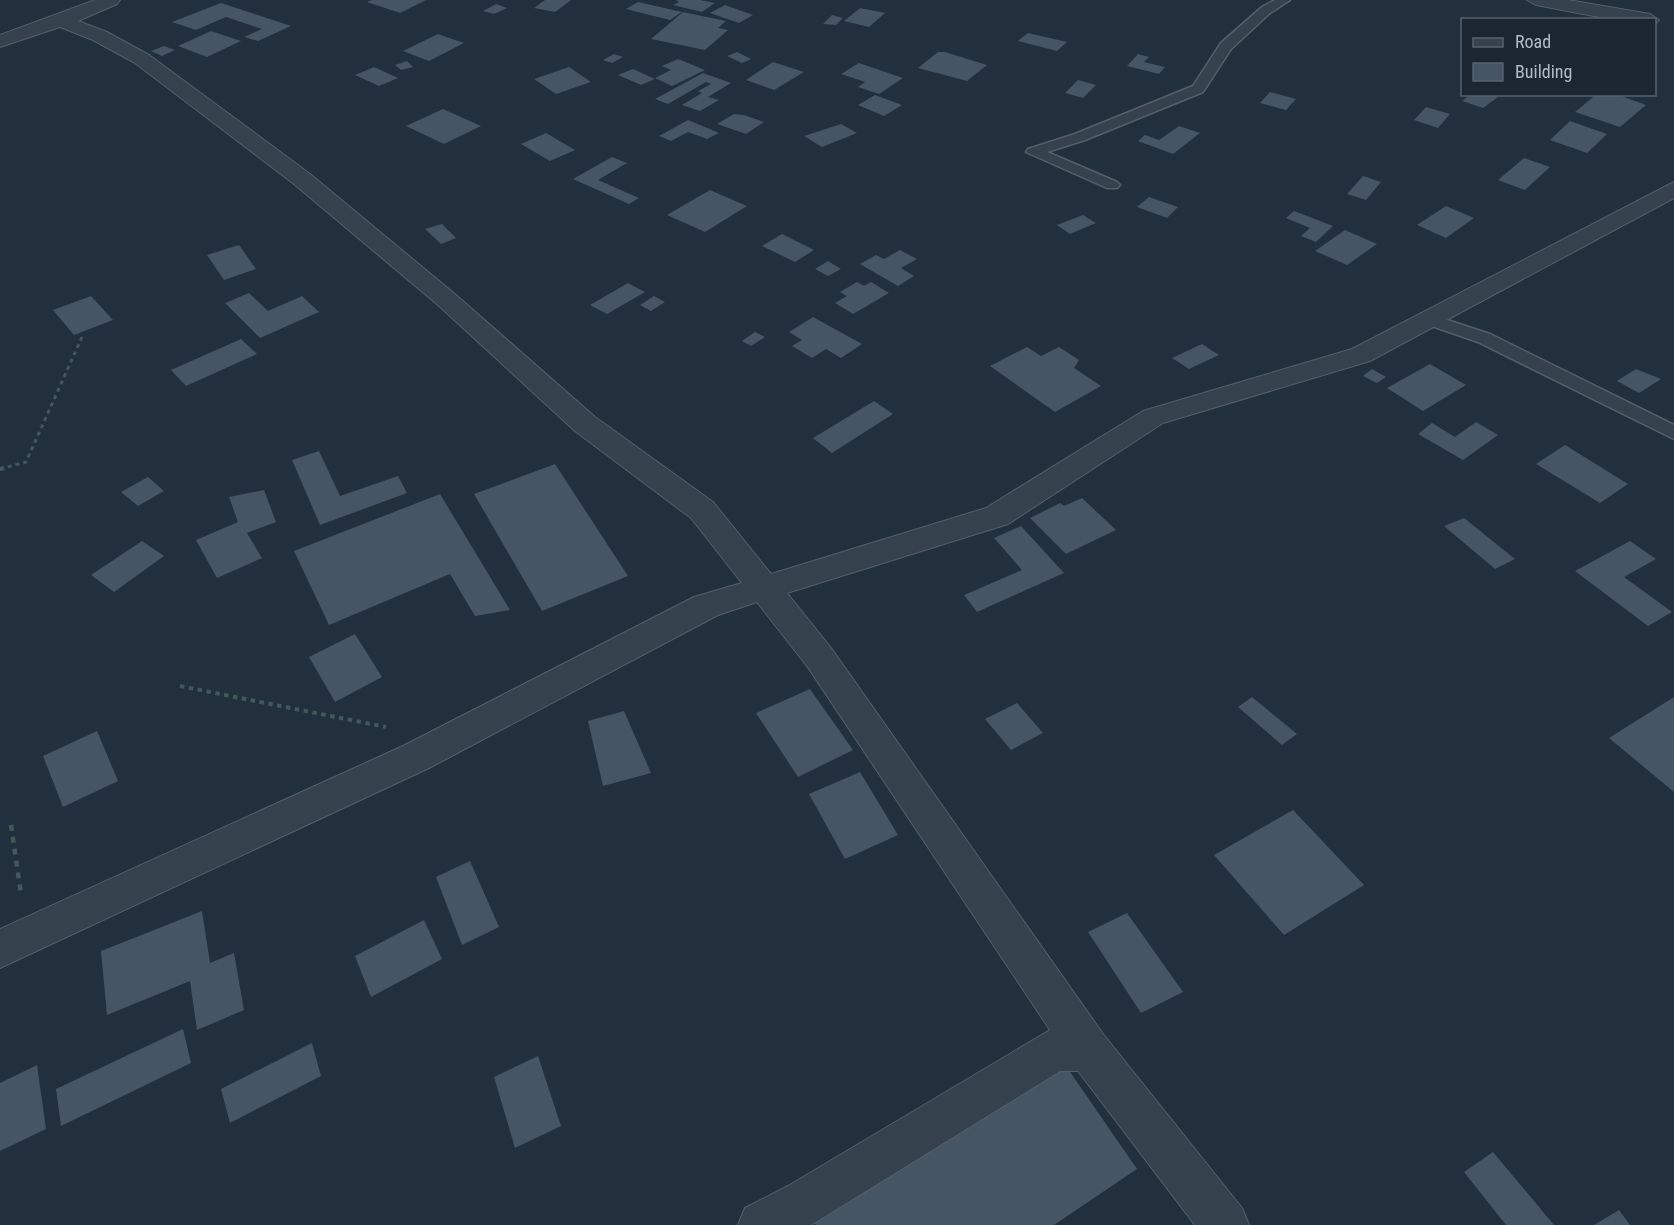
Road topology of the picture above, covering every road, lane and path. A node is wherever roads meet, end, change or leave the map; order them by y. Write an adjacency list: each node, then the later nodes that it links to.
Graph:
1 (111, 0): 5 (street)
2 (1284, 0): 8 (lane)
3 (1536, 0): 4 (street)
4 (1639, 18)
5 (61, 21): 7 (street); 14 (street)
6 (0, 26): 7 (street)
7 (9, 38)
8 (1112, 185)
9 (1674, 189): 10 (street)
10 (1429, 319): 12 (lane); 14 (street)
11 (82, 337): 13 (path)
12 (1674, 433)
13 (0, 469)
14 (765, 588): 16 (street); 19 (street)
15 (180, 686): 16 (path)
16 (449, 739): 18 (street)
17 (11, 825): 18 (path)
18 (14, 943)
19 (1088, 1049): 20 (street); 21 (street)
20 (762, 1225)
21 (1225, 1225)

